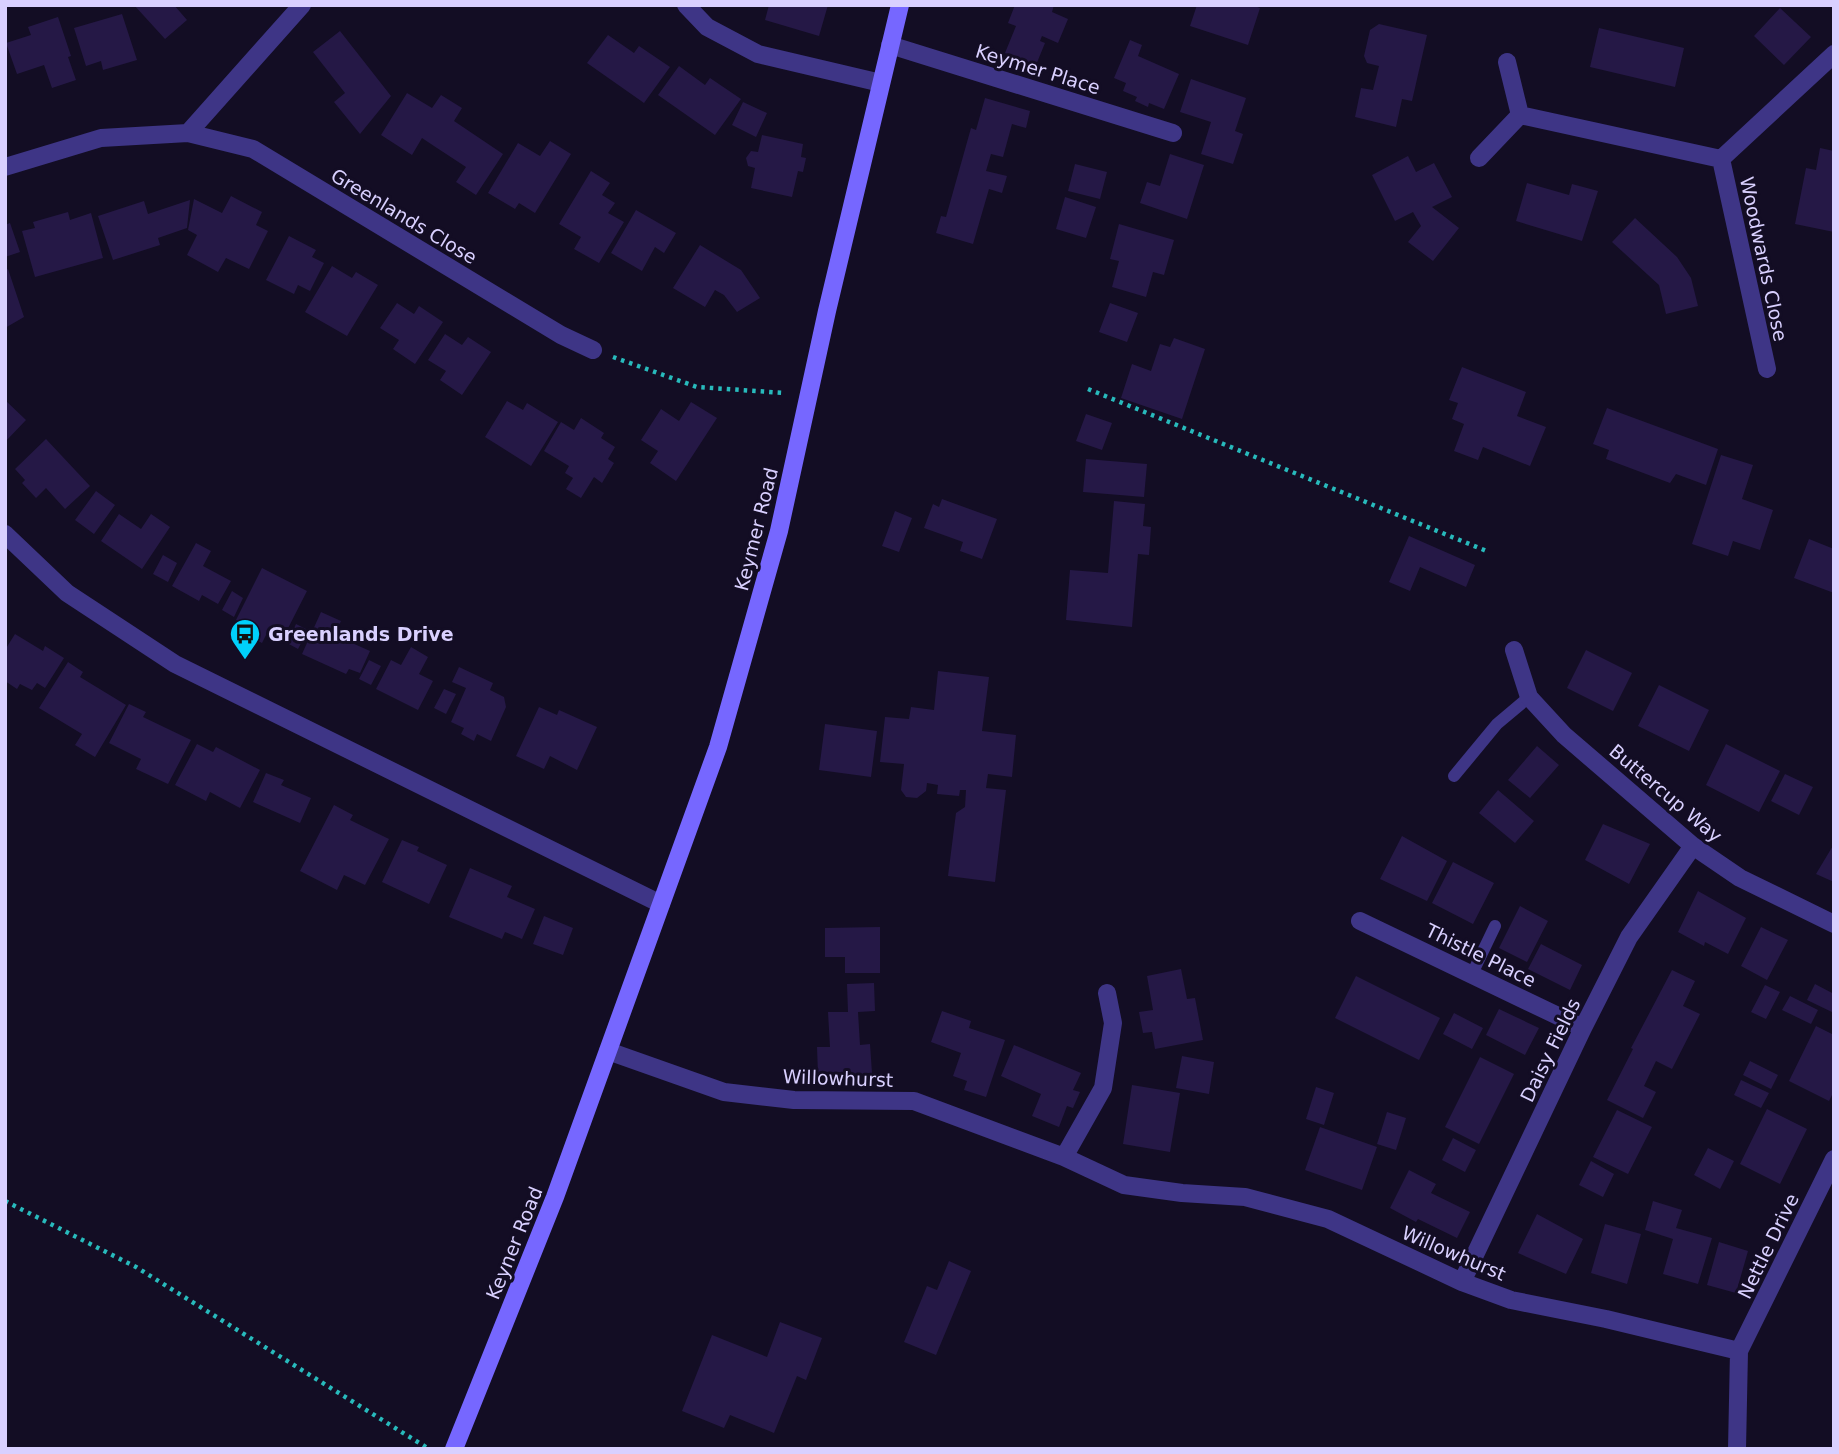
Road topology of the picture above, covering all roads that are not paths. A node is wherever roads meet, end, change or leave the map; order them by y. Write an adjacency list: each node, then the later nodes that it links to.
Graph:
1 (302, 5): 9 (street)
2 (686, 5): 7 (street)
3 (900, 5): 4 (street, Keymer Road)
4 (890, 45): 7 (street, Keymer Road); 10 (street, Keymer Place)
5 (1834, 54): 12 (street, Woodwards Close)
6 (1507, 62): 8 (street)
7 (881, 83): 21 (street, Keymer Road)
8 (1520, 115): 11 (street); 12 (street, Woodwards Close)
9 (188, 133): 13 (street, Greenlands Close); 14 (street, Greenlands Close)
10 (1173, 133)
11 (1479, 158)
12 (1721, 159): 15 (street, Woodwards Close)
13 (5, 167)
14 (593, 349)
15 (1767, 369)
16 (5, 534): 21 (street)
17 (1514, 650): 18 (street, Buttercup Way)
18 (1529, 697): 19 (lane); 20 (street, Buttercup Way)
19 (1454, 776)
20 (1693, 846): 23 (street, Buttercup Way); 27 (street, Daisy Fields)
21 (662, 904): 28 (street, Keymer Road)
22 (1360, 921): 25 (street, Thistle Place)
23 (1834, 924)
24 (1495, 926): 25 (lane)
25 (1472, 974): 27 (street, Thistle Place)
26 (1107, 993): 29 (street)
27 (1583, 1028): 31 (street, Daisy Fields)
28 (608, 1051): 29 (street, Willowhurst); 33 (street, Keyner Road)
29 (1064, 1157): 31 (street, Willowhurst)
30 (1834, 1159): 32 (street, Nettle Drive)
31 (1462, 1282): 32 (street, Willowhurst)
32 (1740, 1351): 34 (street)
33 (454, 1449)
34 (1737, 1449)

